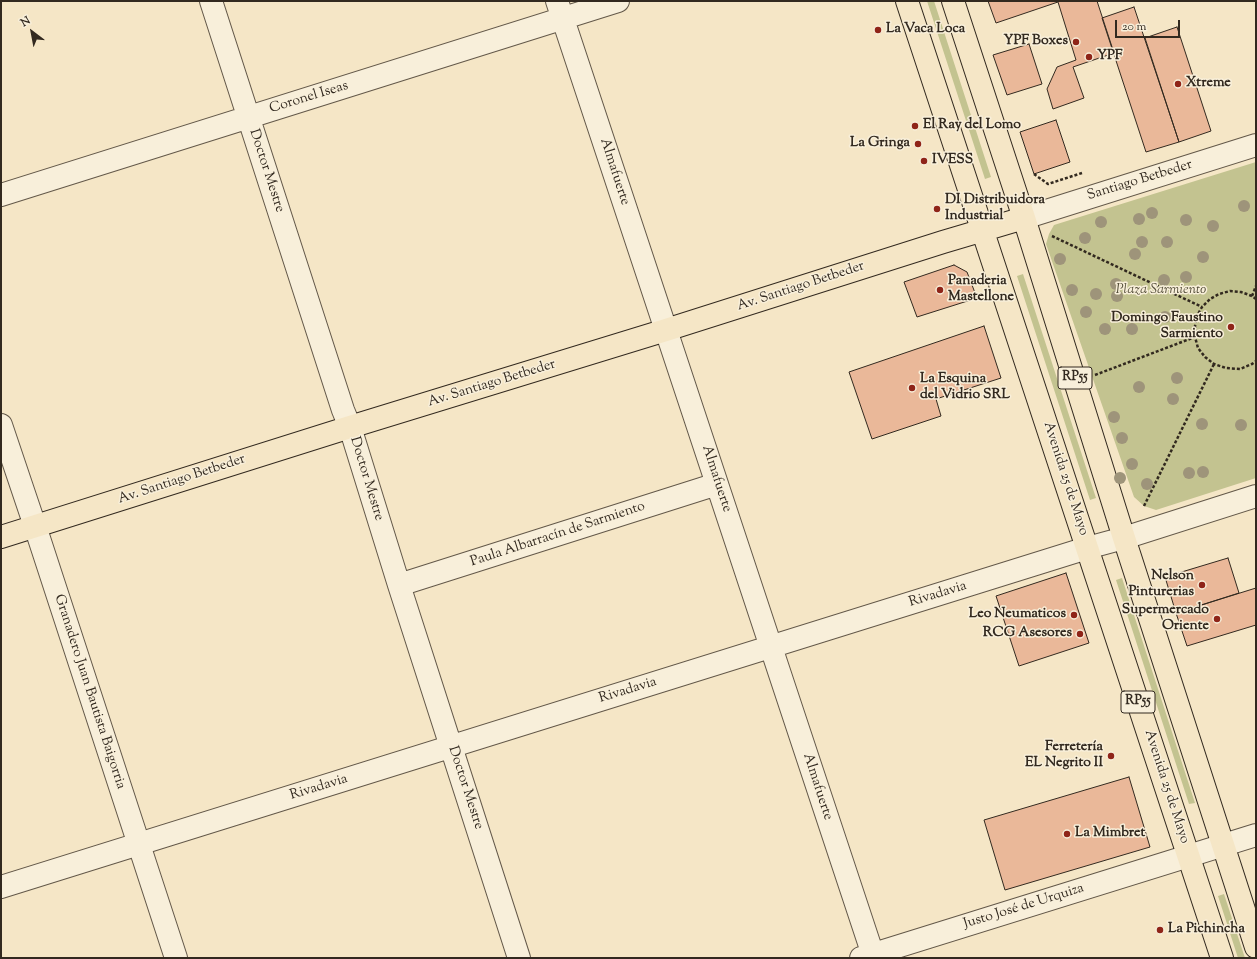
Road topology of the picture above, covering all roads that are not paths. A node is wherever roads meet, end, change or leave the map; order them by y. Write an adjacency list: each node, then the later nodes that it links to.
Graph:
1 (211, 1): 6 (street, Doctor Mestre)
2 (618, 1): 5 (street, Coronel Iseas)
3 (907, 1): 10 (main road, Avenida 25 de Mayo / RP55)
4 (953, 1): 9 (main road, RP55)
5 (560, 10): 6 (street, Coronel Iseas); 11 (street, Almafuerte)
6 (249, 117): 8 (street, Coronel Iseas); 13 (street, Doctor Mestre)
7 (1256, 145): 9 (street, Santiago Betbeder)
8 (1, 195)
9 (1024, 218): 10 (main road, Av. Santiago Betbeder); 18 (main road, RP55)
10 (982, 230): 11 (main road, Av. Santiago Betbeder); 19 (main road, Avenida 25 de Mayo / RP55)
11 (666, 330): 13 (main road, Av. Santiago Betbeder); 14 (street, Almafuerte)
12 (1, 426): 16 (street, Granadero Juan Bautista Baigorria)
13 (350, 427): 16 (main road, Av. Santiago Betbeder); 20 (street, Doctor Mestre)
14 (717, 484): 20 (street, Paula Albarracín de Sarmiento); 21 (street, Almafuerte)
15 (1256, 496): 18 (street, Rivadavia)
16 (35, 526): 17 (main road, Av. Santiago Betbeder); 24 (street, Granadero Juan Bautista Baigorria)
17 (1, 537)
18 (1124, 538): 19 (street, Rivadavia); 25 (main road, RP55)
19 (1087, 548): 21 (street, Rivadavia); 26 (main road, Avenida 25 de Mayo / RP55)
20 (399, 585): 22 (street, Doctor Mestre)
21 (771, 647): 22 (street, Rivadavia); 29 (street, Almafuerte)
22 (451, 747): 24 (street, Rivadavia); 31 (street, Doctor Mestre)
23 (1256, 835): 25 (street)
24 (138, 844): 27 (street, Rivadavia); 30 (street, Granadero Juan Bautista Baigorria)
25 (1223, 845): 26 (street, Justo José de Urquiza); 28 (main road, RP55)
26 (1188, 856): 29 (street, Justo José de Urquiza); 32 (main road, Avenida 25 de Mayo / RP55)
27 (1, 887)
28 (1256, 947)
29 (869, 957)
30 (176, 958)
31 (520, 958)
32 (1222, 958)

